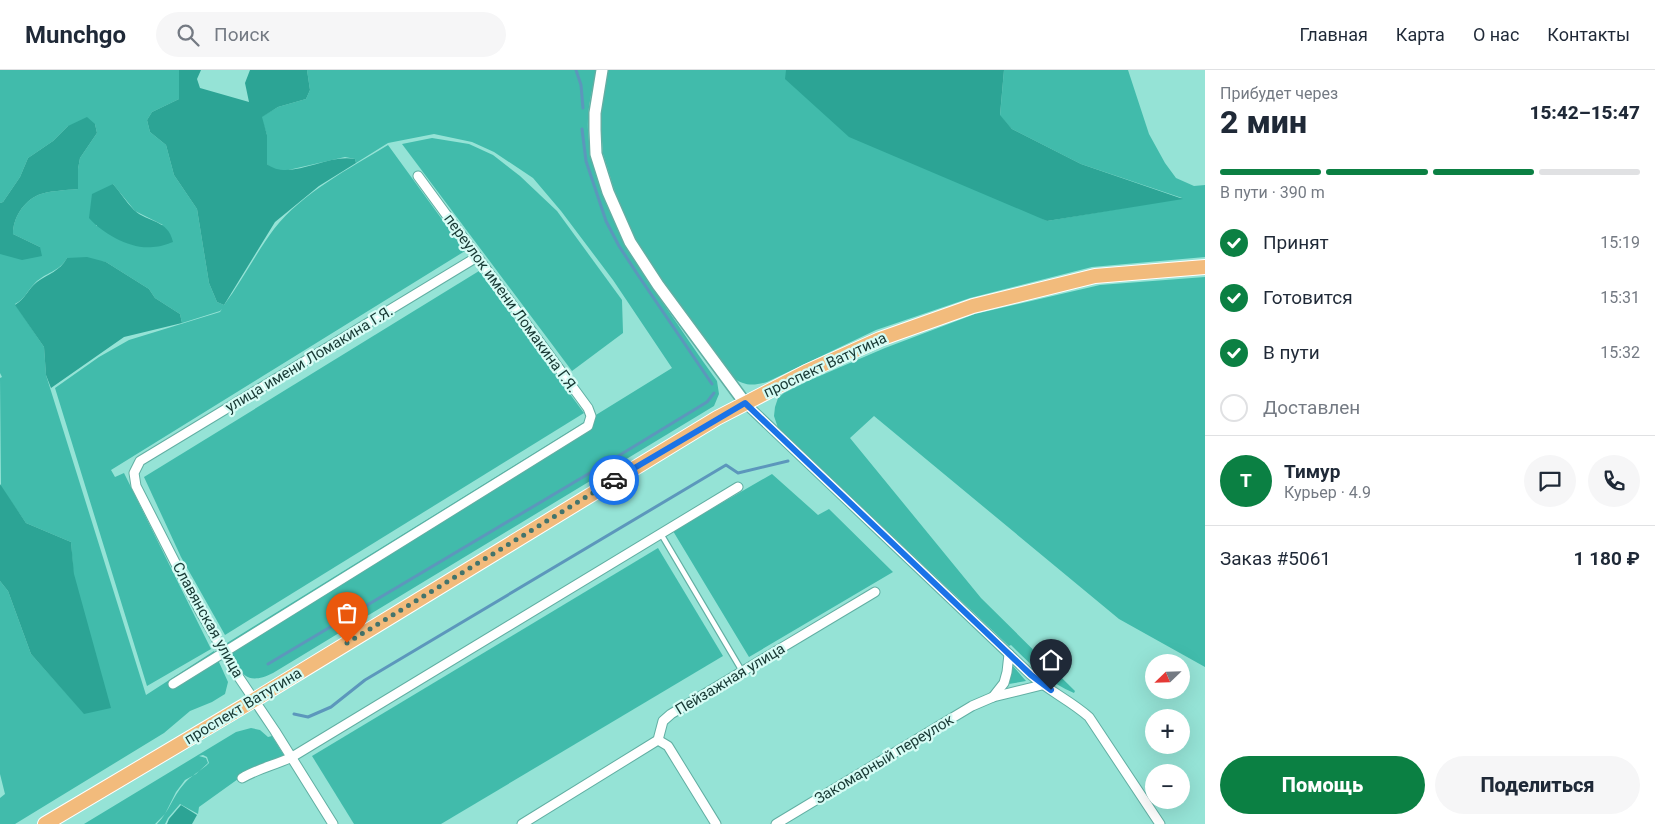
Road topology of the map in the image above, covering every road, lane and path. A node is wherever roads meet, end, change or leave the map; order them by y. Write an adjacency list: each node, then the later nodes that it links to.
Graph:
1 (602, 70): 5 (street)
2 (418, 176): 3 (street, переулок имени Ломакина Г.Я.)
3 (477, 256): 6 (street, улица имени Ломакина Г.Я.); 10 (street, переулок имени Ломакина Г.Я.)
4 (1205, 267): 5 (main road, проспект Ватутина)
5 (745, 403): 11 (street); 16 (main road, проспект Ватутина)
6 (140, 461): 10 (street, Славянская улица)
7 (738, 487): 8 (street)
8 (660, 534): 12 (lane); 18 (street)
9 (875, 592): 12 (street, Пейзажная улица)
10 (224, 653): 13 (street); 16 (street, Славянская улица)
11 (1009, 654): 14 (street); 15 (street)
12 (742, 670): 17 (street, Пейзажная улица)
13 (172, 684)
14 (1042, 685): 15 (street, Закомарный переулок); 25 (street)
15 (993, 697): 24 (street, Закомарный переулок)
16 (254, 700): 18 (street, Славянская улица); 20 (main road, проспект Ватутина)
17 (658, 740): 22 (street); 23 (street)
18 (292, 757): 19 (street); 21 (street, Славянская улица)
19 (242, 778)
20 (45, 824)
21 (333, 824)
22 (522, 824)
23 (716, 824)
24 (776, 824)
25 (1160, 824)

